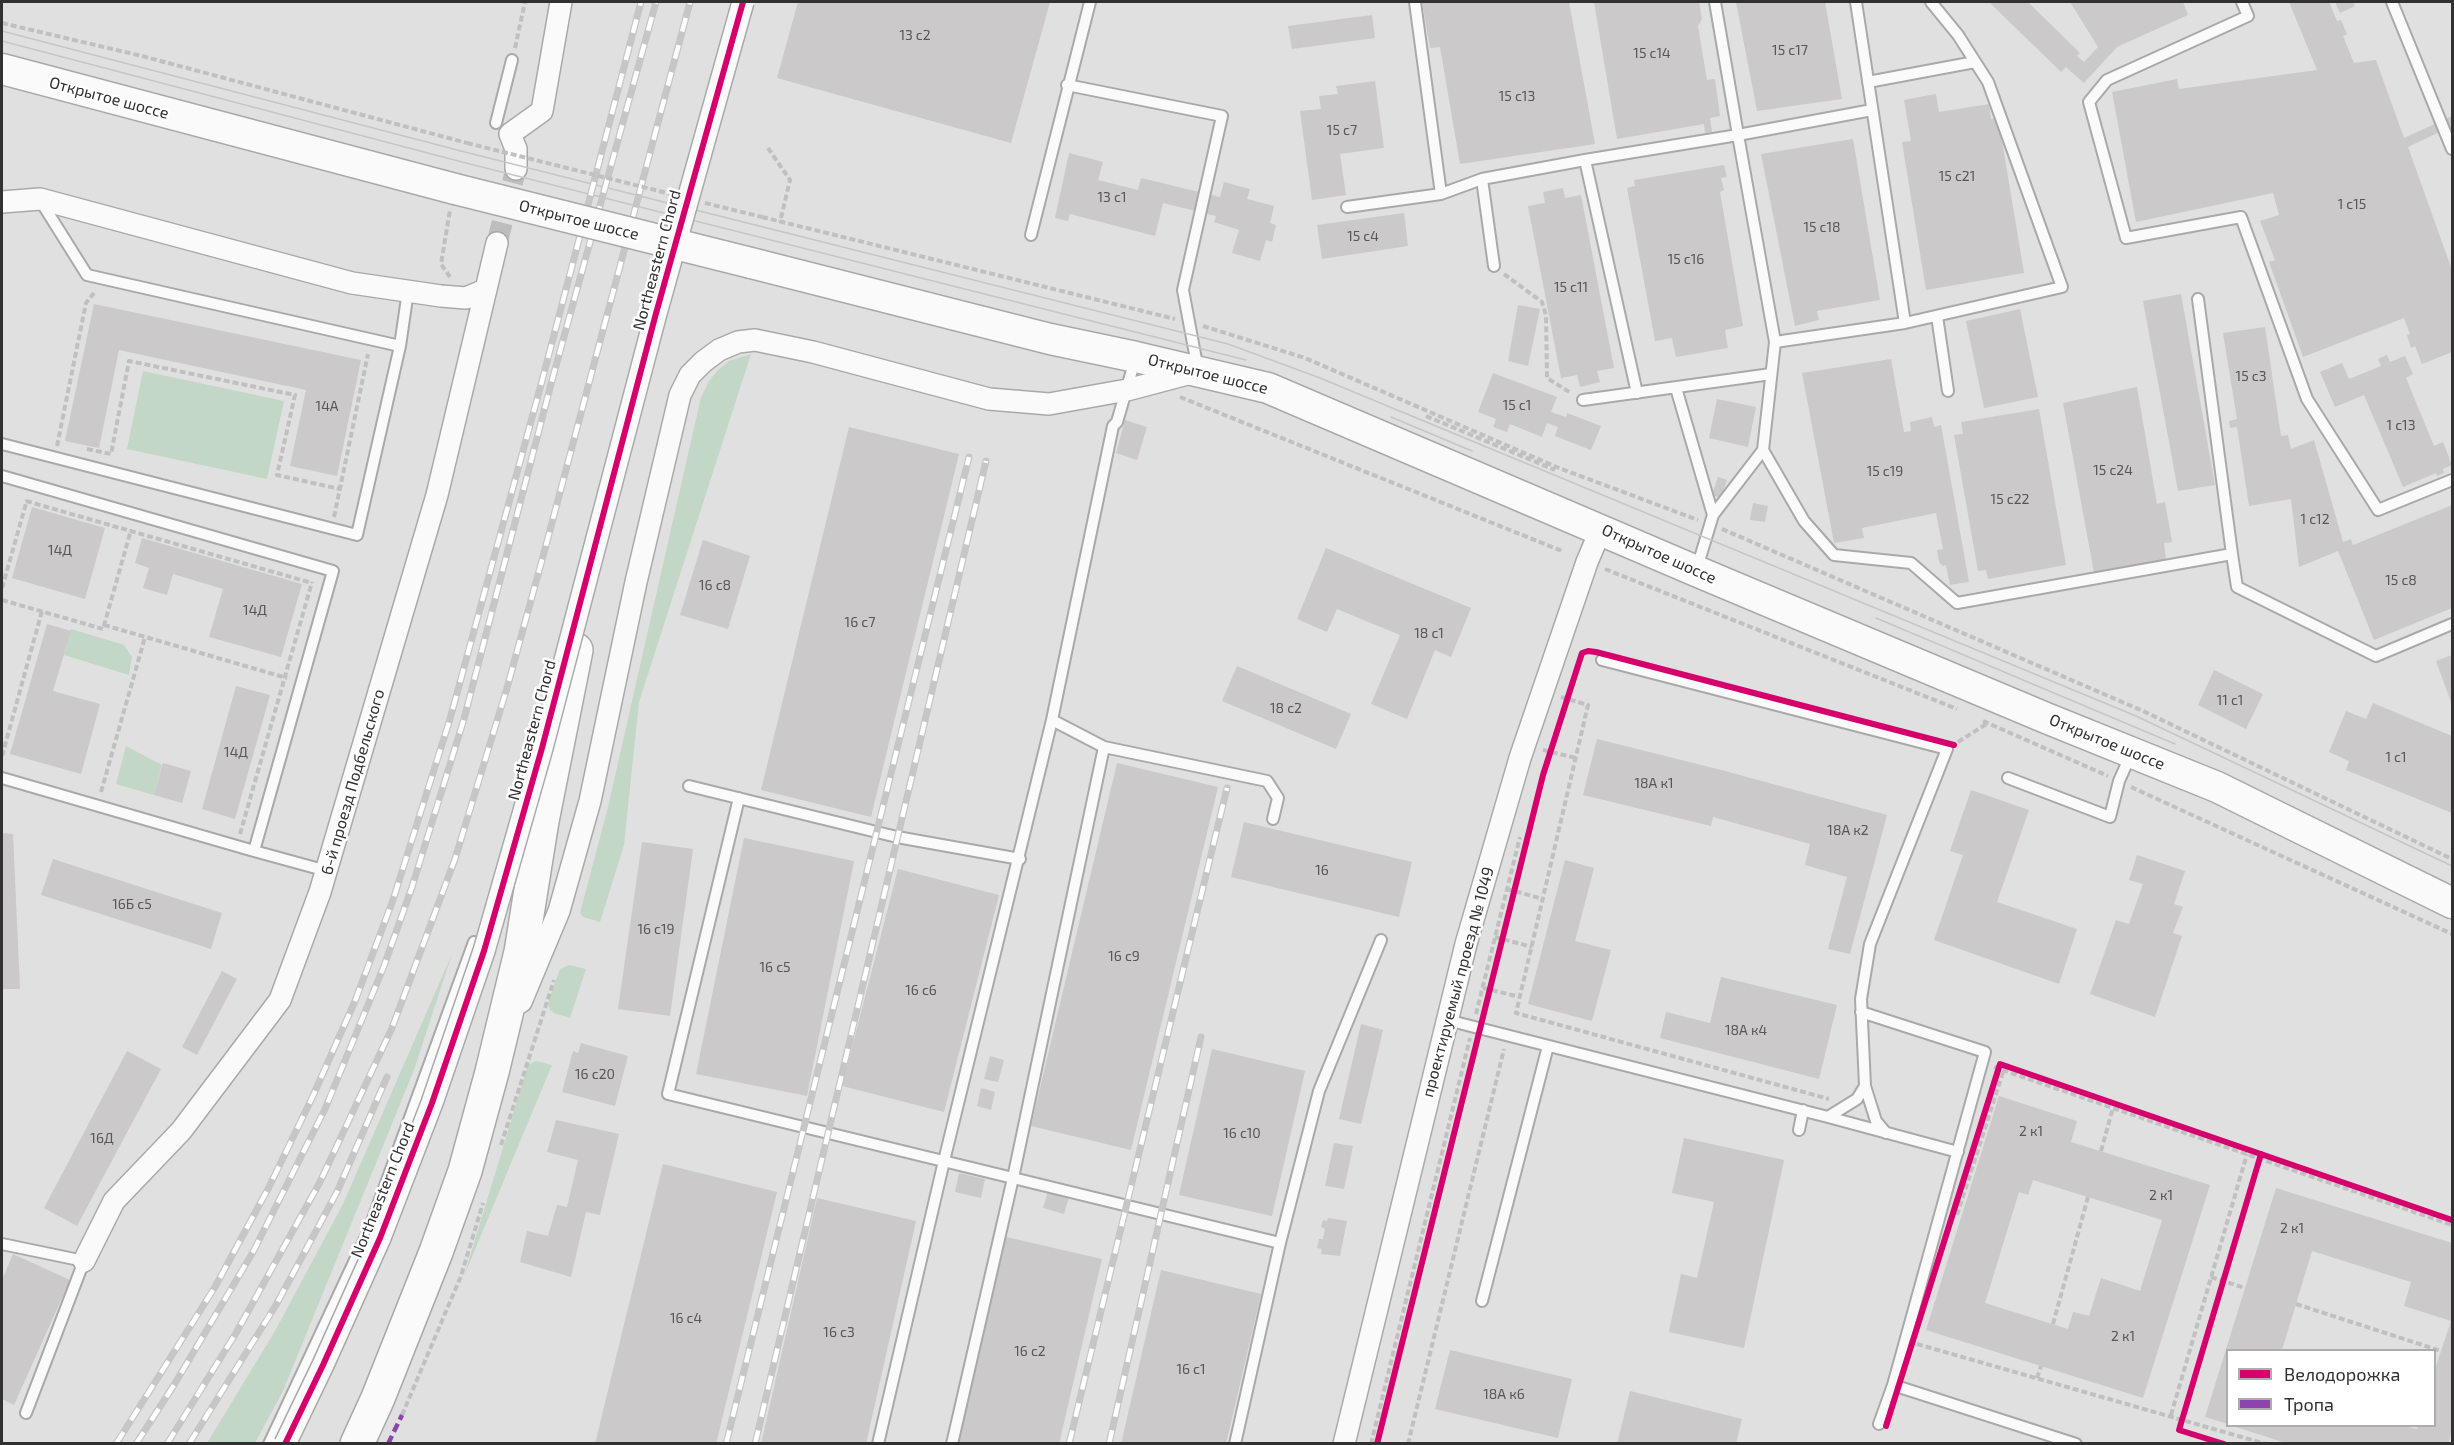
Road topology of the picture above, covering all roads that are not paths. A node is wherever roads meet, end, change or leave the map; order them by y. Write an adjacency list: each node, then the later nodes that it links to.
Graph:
1 (561, 2): 16 (street)
2 (745, 2): 71 (main road, Northeastern Chord); 88 (street, Northeastern Chord, bridge)
3 (1090, 2): 14 (lane)
4 (1415, 2): 22 (lane)
5 (1715, 2): 17 (lane)
6 (1856, 2): 13 (lane)
7 (1931, 2): 11 (lane)
8 (2242, 2): 47 (lane)
9 (2392, 2): 18 (lane)
10 (512, 60): 16 (lane)
11 (1975, 62): 13 (lane); 32 (lane)
12 (2, 69): 36 (main road, Открытое шоссе, bridge)
13 (1868, 82): 15 (lane)
14 (1067, 85): 26 (lane); 37 (lane)
15 (1872, 110): 17 (lane); 33 (lane)
16 (503, 128): 20 (street)
17 (1738, 135): 19 (lane); 34 (lane)
18 (2452, 149)
19 (1585, 160): 21 (lane); 42 (lane)
20 (516, 169)
21 (1482, 179): 22 (lane); 28 (lane)
22 (1441, 194): 25 (lane)
23 (40, 199): 24 (street); 30 (street); 35 (lane)
24 (2, 202)
25 (1347, 207)
26 (1031, 235)
27 (497, 243): 29 (street, 6-й проезд Подбельского)
28 (1494, 266)
29 (485, 290): 30 (street); 64 (street, 6-й проезд Подбельского)
30 (408, 291): 35 (lane)
31 (2198, 299): 50 (lane)
32 (1937, 316): 33 (lane); 41 (lane)
33 (1905, 323): 34 (lane)
34 (1775, 342): 38 (lane)
35 (400, 346): 44 (lane)
36 (1136, 357): 37 (main road, Открытое шоссе); 40 (lane)
37 (1198, 371): 40 (street); 49 (main road, Открытое шоссе)
38 (1771, 374): 39 (lane); 45 (lane)
39 (1676, 388): 42 (lane); 48 (lane)
40 (1127, 390): 54 (lane); 71 (street)
41 (1948, 391)
42 (1637, 393): 43 (lane)
43 (1583, 400)
44 (2, 444)
45 (1763, 450): 48 (lane); 50 (lane)
46 (2, 476): 62 (lane)
47 (2452, 480)
48 (1712, 520): 51 (lane)
49 (1601, 529): 51 (main road, Открытое шоссе); 69 (street, проектируемый проезд № 1049)
50 (2232, 554): 52 (lane)
51 (1696, 571): 56 (main road, Открытое шоссе)
52 (2452, 624)
53 (1602, 660): 68 (lane)
54 (1052, 720): 55 (lane); 63 (lane)
55 (1104, 747): 61 (lane); 79 (lane)
56 (2132, 751): 58 (lane); 65 (main road, Открытое шоссе)
57 (2, 778): 62 (lane)
58 (2008, 778)
59 (689, 786): 60 (lane)
60 (739, 798): 63 (lane); 78 (lane)
61 (1273, 819)
62 (254, 851): 64 (lane)
63 (1020, 859): 78 (lane)
64 (327, 871): 82 (street, 6-й проезд Подбельского)
65 (2452, 903)
66 (1381, 940): 80 (lane)
67 (474, 942): 87 (lane)
68 (1861, 1012): 72 (lane); 77 (lane)
69 (1447, 1020): 70 (lane); 93 (street, проектируемый проезд № 1049)
70 (1548, 1046): 73 (lane); 83 (lane)
71 (492, 1072): 89 (main road, Northeastern Chord)
72 (1866, 1086): 74 (lane); 76 (lane)
73 (1803, 1110): 74 (lane); 75 (lane)
74 (1828, 1117): 76 (lane)
75 (1799, 1130)
76 (1886, 1133): 77 (lane)
77 (1958, 1152): 84 (lane)
78 (944, 1161): 79 (lane); 90 (lane)
79 (1013, 1178): 80 (lane); 91 (lane)
80 (1280, 1243): 92 (lane)
81 (2, 1244): 82 (lane)
82 (84, 1261): 85 (lane)
83 (1482, 1300)
84 (1895, 1386): 86 (lane); 94 (lane)
85 (26, 1413)
86 (1879, 1424)
87 (269, 1443)
88 (285, 1443)
89 (357, 1443)
90 (878, 1443)
91 (952, 1443)
92 (1235, 1443)
93 (1344, 1443)
94 (2076, 1443)

